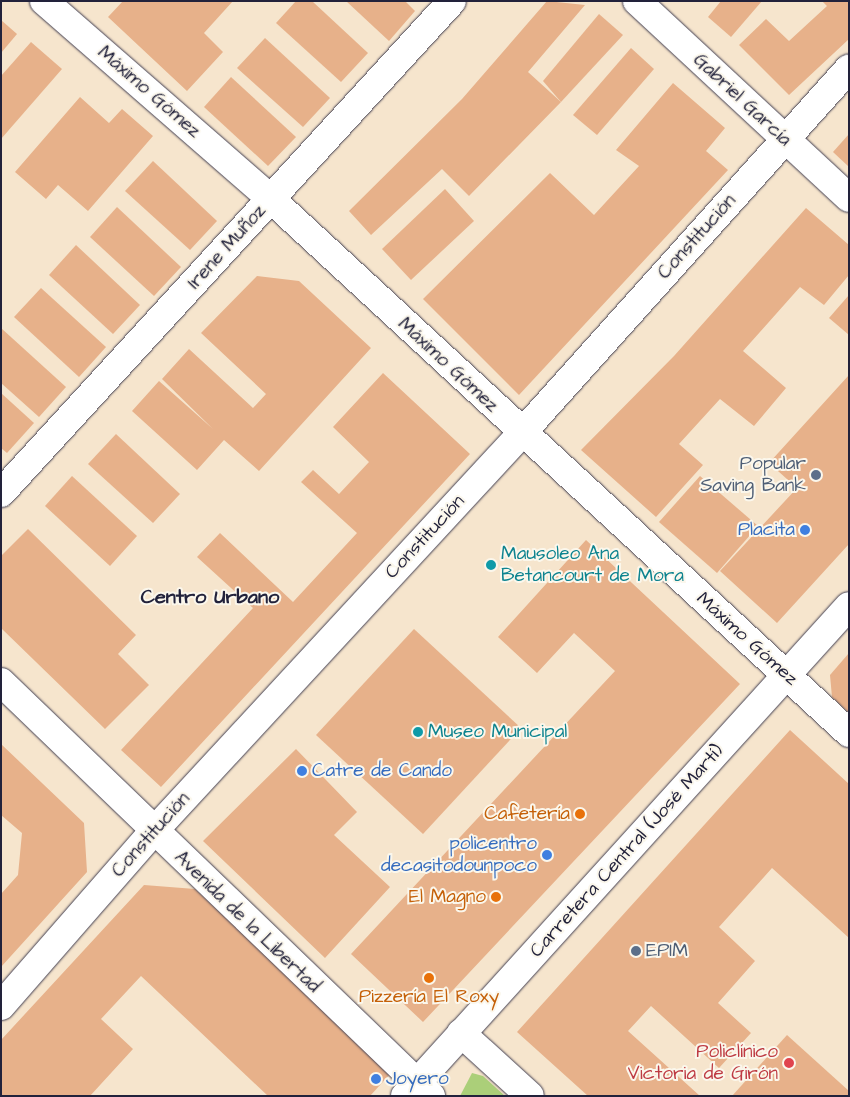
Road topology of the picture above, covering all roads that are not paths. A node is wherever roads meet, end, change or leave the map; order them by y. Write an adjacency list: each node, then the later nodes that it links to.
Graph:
1 (44, 1): 7 (main road, Máximo Gómez)
2 (452, 1): 7 (main road, Irene Muñoz)
3 (637, 1): 5 (main road, Gabriel García)
4 (849, 68): 5 (main road, Constitución)
5 (784, 139): 6 (main road, Gabriel García); 8 (main road, Constitución)
6 (849, 198)
7 (271, 199): 8 (main road, Máximo Gómez); 9 (main road, Irene Muñoz)
8 (521, 434): 11 (main road, Máximo Gómez); 14 (main road, Constitución)
9 (1, 493)
10 (849, 606): 11 (main road, Carretera Central (José Martí))
11 (786, 675): 13 (main road, Máximo Gómez); 16 (main road, Carretera Central (José Martí))
12 (1, 682): 14 (main road, Avenida de la Libertad)
13 (849, 732)
14 (153, 832): 15 (main road, Constitución); 17 (main road, Avenida de la Libertad)
15 (1, 1006)
16 (461, 1033): 17 (main road, Carretera Central (José Martí)); 18 (main road)
17 (418, 1091)
18 (530, 1096)

